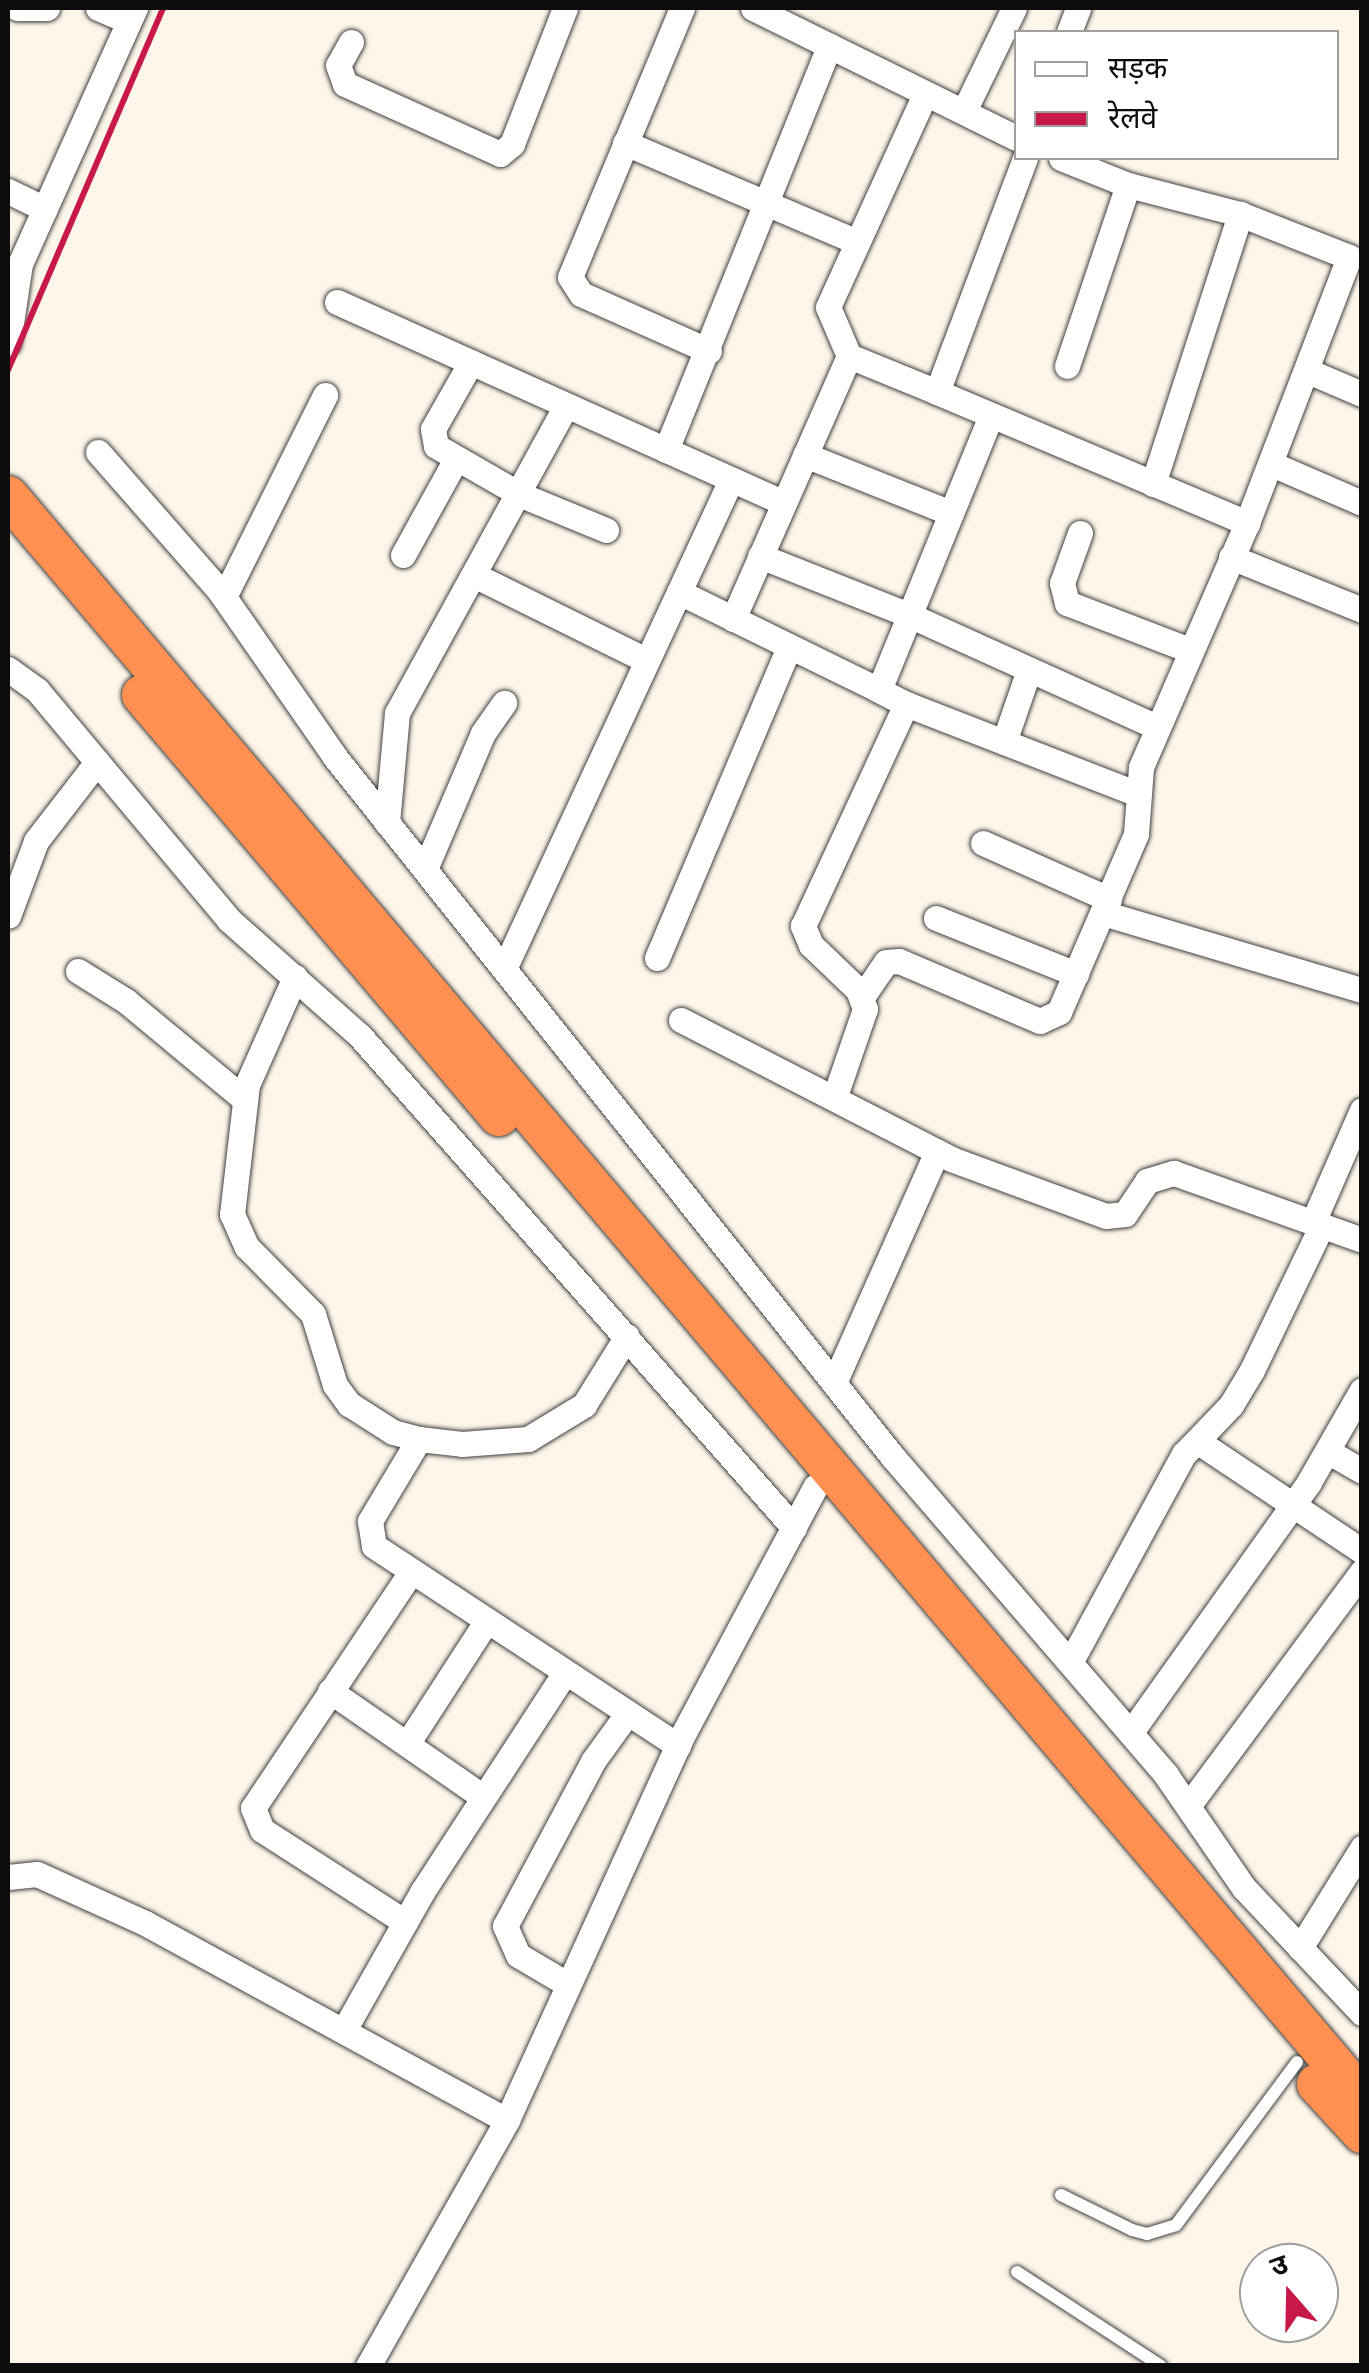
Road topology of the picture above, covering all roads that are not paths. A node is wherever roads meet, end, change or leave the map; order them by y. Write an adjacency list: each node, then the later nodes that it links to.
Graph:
1 (17, 8): 2 (street)
2 (47, 8)
3 (98, 8): 8 (street)
4 (564, 8): 10 (street)
5 (682, 8): 15 (street)
6 (754, 8): 9 (street)
7 (1014, 8): 13 (street)
8 (131, 14): 21 (street)
9 (803, 18): 11 (street)
10 (351, 42)
11 (829, 46): 12 (street); 20 (street)
12 (924, 94): 13 (street); 23 (street)
13 (964, 111): 14 (street)
14 (1014, 137)
15 (625, 144): 20 (street); 27 (street)
16 (1024, 160): 32 (street)
17 (1066, 160): 18 (street)
18 (1128, 185): 22 (street); 30 (street)
19 (8, 191): 21 (street)
20 (762, 202): 23 (street); 27 (street)
21 (45, 209): 26 (street)
22 (1240, 214): 24 (street); 43 (street)
23 (857, 242): 28 (street)
24 (1356, 260): 31 (street)
25 (337, 302): 29 (street)
26 (8, 343)
27 (709, 351): 37 (street)
28 (848, 356): 32 (street); 39 (street)
29 (471, 362): 35 (street); 40 (street)
30 (1067, 366)
31 (1308, 371): 33 (street); 41 (street)
32 (937, 392): 36 (street)
33 (1362, 394)
34 (325, 395): 58 (street)
35 (566, 405): 37 (street); 44 (street)
36 (990, 416): 43 (street); 48 (street)
37 (666, 450): 42 (street)
38 (98, 452): 58 (street)
39 (805, 454): 47 (street); 48 (street)
40 (456, 460): 44 (street); 53 (street)
41 (1274, 465): 46 (street); 49 (street)
42 (730, 480): 47 (street); 57 (street)
43 (1153, 484): 49 (street)
44 (520, 495): 50 (street); 56 (street)
45 (8, 496): 125 (highway)
46 (1362, 502)
47 (784, 503): 54 (street)
48 (951, 513): 60 (street)
49 (1246, 523): 55 (street)
50 (606, 530)
51 (1080, 533): 63 (street)
52 (8, 536): 101 (highway)
53 (403, 555)
54 (760, 556): 60 (street); 61 (street)
55 (1231, 557): 59 (street); 63 (street)
56 (476, 576): 64 (street); 74 (street)
57 (680, 592): 61 (street); 64 (street)
58 (224, 597): 74 (street)
59 (1362, 610)
60 (909, 615): 66 (street); 67 (street)
61 (733, 619): 62 (street)
62 (789, 647): 67 (street); 80 (street)
63 (1187, 649): 70 (street)
64 (646, 660): 81 (street)
65 (8, 669): 72 (street)
66 (1029, 670): 70 (street); 71 (street)
67 (879, 690): 69 (street)
68 (504, 703): 76 (street)
69 (906, 704): 71 (street); 86 (street)
70 (1157, 727): 73 (street)
71 (1004, 742): 73 (street)
72 (97, 762): 78 (street); 84 (street)
73 (1138, 794): 77 (street)
74 (387, 823): 76 (street)
75 (983, 843): 77 (street)
76 (424, 869): 81 (street)
77 (1106, 906): 83 (street); 85 (street)
78 (8, 916)
79 (936, 918): 83 (street)
80 (656, 958)
81 (504, 969): 95 (street)
82 (78, 971): 89 (street)
83 (1076, 974): 86 (street)
84 (295, 977): 89 (street); 94 (street)
85 (1362, 990)
86 (862, 997): 88 (street)
87 (681, 1020): 88 (street)
88 (834, 1096): 91 (street)
89 (244, 1098): 97 (street)
90 (1362, 1110): 92 (street)
91 (938, 1152): 92 (street); 95 (street)
92 (1318, 1223): 93 (street); 98 (street)
93 (1362, 1240)
94 (627, 1336): 97 (street); 103 (street)
95 (834, 1383): 108 (street)
96 (1362, 1390): 99 (street)
97 (419, 1439): 105 (street)
98 (1197, 1440): 102 (street); 108 (street)
99 (1329, 1452): 100 (street); 102 (street)
100 (1362, 1471)
101 (815, 1487): 103 (street); 124 (highway)
102 (1292, 1506): 104 (street); 112 (street)
103 (794, 1528): 114 (street)
104 (1362, 1551)
105 (411, 1572): 107 (street); 110 (street)
106 (1362, 1572): 116 (street)
107 (486, 1622): 109 (street); 113 (street)
108 (1072, 1660): 112 (street)
109 (564, 1674): 111 (street); 115 (street)
110 (330, 1692): 113 (street); 119 (street)
111 (627, 1714): 114 (street); 121 (street)
112 (1132, 1732): 116 (street)
113 (407, 1744): 115 (street)
114 (678, 1746): 121 (street)
115 (484, 1796): 119 (street)
116 (1188, 1806): 120 (street)
117 (1362, 1848): 120 (street)
118 (8, 1877): 123 (street)
119 (404, 1922): 123 (street)
120 (1300, 1948): 122 (street)
121 (567, 1984): 126 (street)
122 (1362, 2013)
123 (344, 2030): 126 (street)
124 (1298, 2062): 127 (highway); 128 (lane)
125 (1362, 2097)
126 (507, 2120): 130 (street)
127 (1362, 2133)
128 (1061, 2195)
129 (1017, 2272): 131 (lane)
130 (368, 2366)
131 (1162, 2366)

